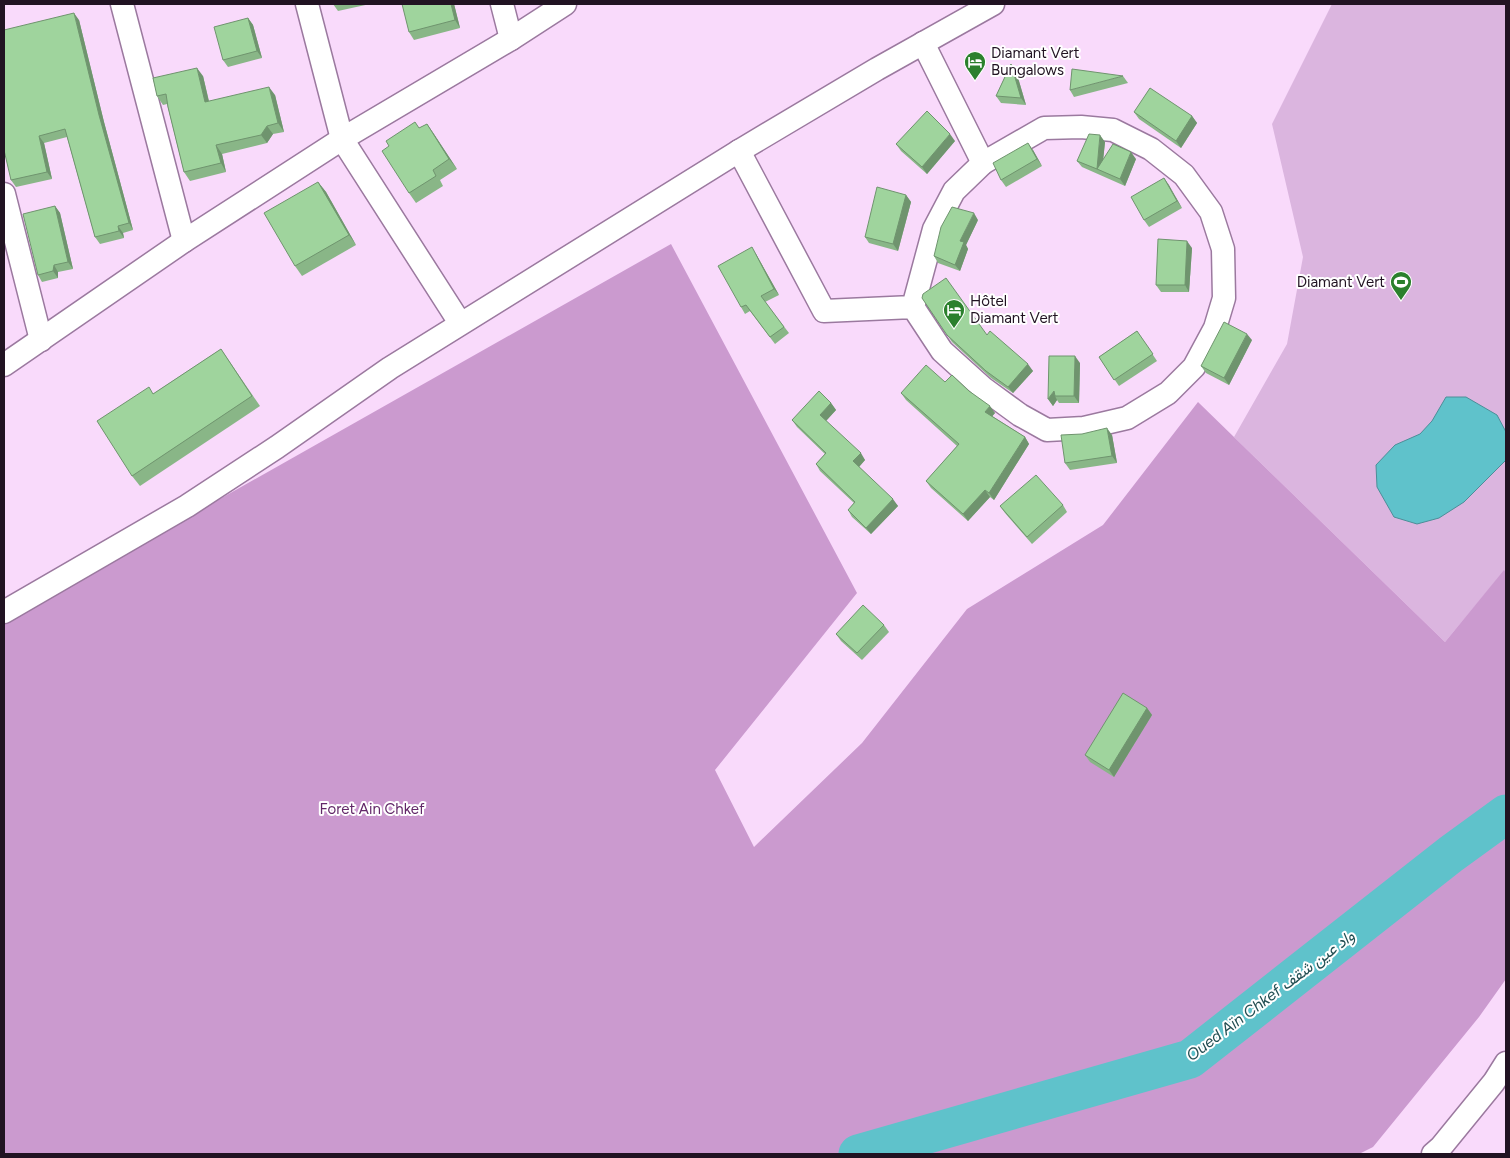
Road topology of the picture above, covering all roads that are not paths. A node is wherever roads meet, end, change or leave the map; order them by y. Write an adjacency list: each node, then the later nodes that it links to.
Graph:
1 (122, 4): 12 (street)
2 (307, 4): 8 (street)
3 (502, 4): 6 (street)
4 (565, 4): 6 (street)
5 (993, 4): 7 (street)
6 (511, 39): 8 (street)
7 (923, 43): 9 (street); 10 (street)
8 (342, 139): 12 (street); 14 (street)
9 (739, 151): 13 (street); 14 (street)
10 (983, 163): 13 (street); 13 (street)
11 (4, 194): 15 (street)
12 (184, 241): 15 (street)
13 (913, 307)
14 (460, 323): 17 (street)
15 (41, 340): 16 (street)
16 (4, 365)
17 (4, 612)
18 (1506, 1062): 19 (street)
19 (1433, 1154)

